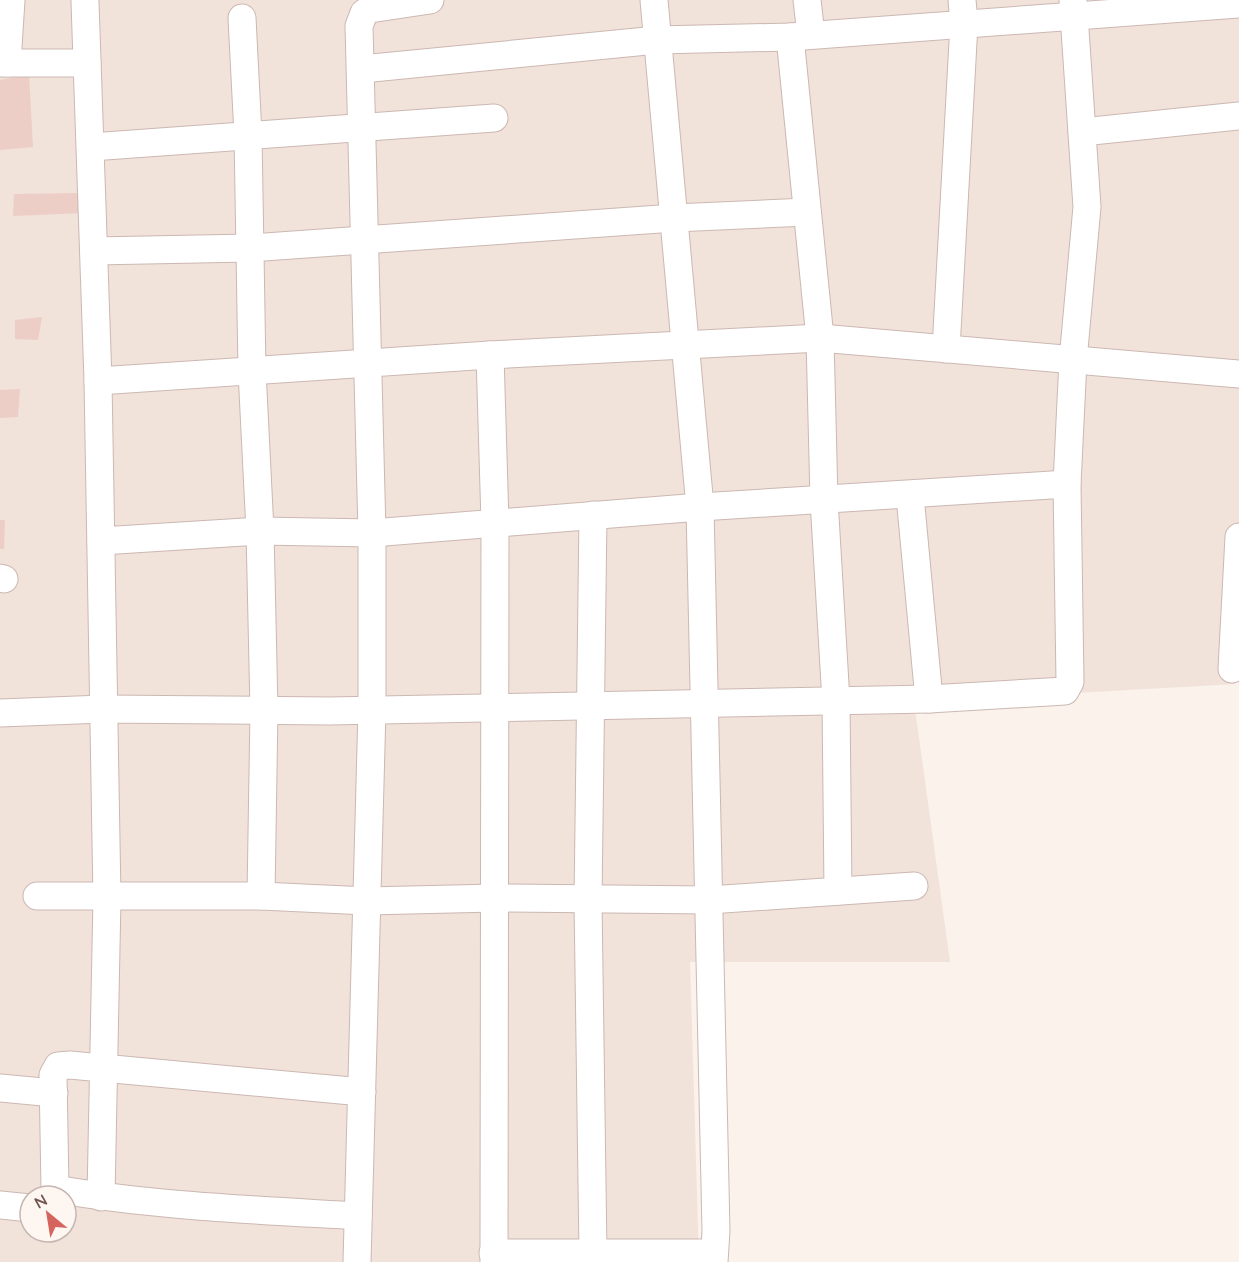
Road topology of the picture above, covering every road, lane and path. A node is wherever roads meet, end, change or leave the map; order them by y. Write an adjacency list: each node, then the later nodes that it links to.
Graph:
1 (11, 0): 12 (street)
2 (430, 0): 14 (street)
3 (654, 0): 11 (street)
4 (807, 0): 10 (street)
5 (85, 2): 13 (street)
6 (1239, 4): 7 (street)
7 (1074, 7): 8 (street); 18 (street)
8 (963, 12): 10 (street); 28 (street)
9 (242, 18): 19 (street)
10 (800, 36): 11 (street); 21 (street)
11 (657, 40): 14 (street); 22 (street)
12 (3, 63): 13 (street)
13 (87, 63): 20 (street)
14 (362, 69): 17 (street)
15 (1239, 116): 18 (street)
16 (494, 118): 17 (street)
17 (363, 127): 19 (street); 23 (street)
18 (1083, 132): 30 (street)
19 (248, 135): 20 (street); 24 (street)
20 (91, 147): 25 (street)
21 (807, 212): 22 (street); 26 (street)
22 (674, 218): 23 (street); 27 (street)
23 (366, 240): 24 (street); 31 (street)
24 (250, 249): 25 (street); 32 (street)
25 (94, 251): 34 (street)
26 (820, 338): 27 (street); 28 (street); 37 (street)
27 (685, 347): 29 (street); 38 (street)
28 (946, 349): 30 (street)
29 (490, 356): 31 (street); 40 (street)
30 (1073, 360): 33 (street); 35 (street)
31 (368, 364): 32 (street); 42 (street)
32 (252, 371): 34 (street); 41 (street)
33 (1239, 374)
34 (98, 381): 44 (street)
35 (1067, 484): 36 (street); 46 (street)
36 (910, 496): 37 (street); 46 (street)
37 (824, 500): 38 (street); 47 (street)
38 (700, 507): 39 (street); 48 (street)
39 (593, 515): 40 (street); 49 (street)
40 (495, 522): 42 (street); 50 (street)
41 (260, 531): 42 (street); 44 (street); 52 (street)
42 (372, 533): 53 (street)
43 (1239, 537): 45 (street)
44 (101, 541): 51 (street)
45 (1232, 669)
46 (929, 699): 47 (street)
47 (836, 701): 48 (street); 56 (street)
48 (705, 703): 49 (street); 61 (street)
49 (590, 705): 50 (street); 63 (street)
50 (495, 707): 53 (street); 60 (street)
51 (103, 709): 52 (street); 54 (street); 59 (street)
52 (264, 710): 53 (street); 58 (street)
53 (372, 710): 62 (street)
54 (0, 713)
55 (914, 886): 56 (street)
56 (838, 891): 61 (street)
57 (37, 896): 59 (street)
58 (261, 896): 59 (street); 62 (street)
59 (107, 898): 64 (street)
60 (495, 898): 62 (street); 63 (street); 75 (street)
61 (709, 900): 63 (street); 76 (street)
62 (367, 901): 66 (street)
63 (588, 901): 74 (street)
64 (104, 1069): 66 (street); 67 (street); 70 (street)
65 (0, 1088): 67 (street)
66 (362, 1092): 73 (street)
67 (54, 1093): 68 (street)
68 (54, 1184)
69 (78, 1194): 70 (street)
70 (102, 1197): 73 (street)
71 (0, 1205): 72 (street)
72 (18, 1207)
73 (358, 1216): 77 (street)
74 (593, 1253): 75 (street); 76 (street)
75 (493, 1257)
76 (714, 1258)
77 (357, 1262)

